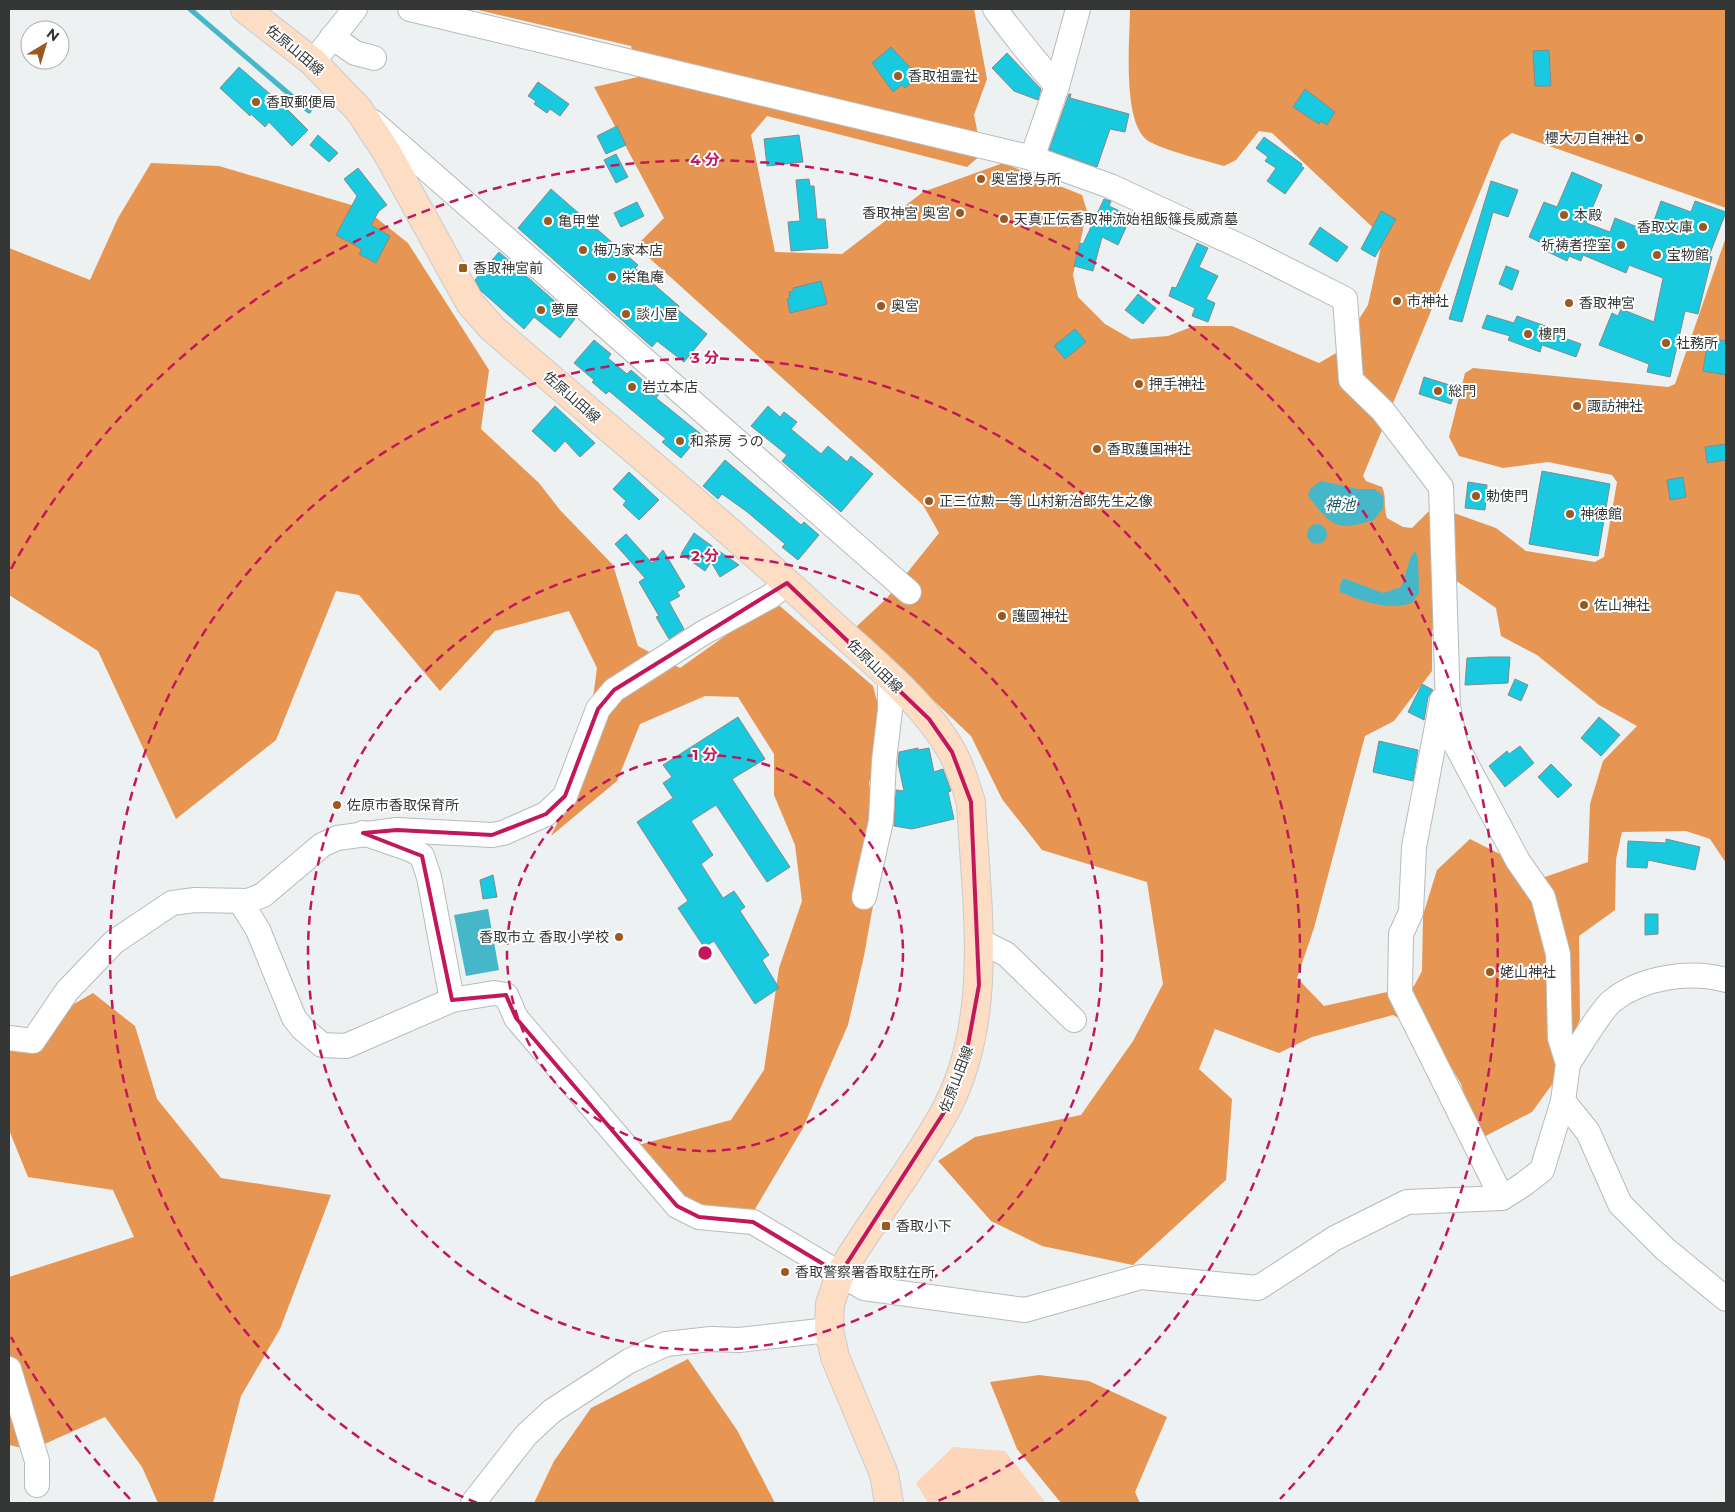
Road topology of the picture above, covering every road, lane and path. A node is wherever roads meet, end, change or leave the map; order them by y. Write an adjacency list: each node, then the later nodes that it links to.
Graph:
1 (245, 9): 8 (main road, 佐原山田線)
2 (355, 9): 6 (street)
3 (410, 9): 11 (street)
4 (995, 9): 9 (street)
5 (1078, 9): 9 (street)
6 (332, 37): 7 (street); 8 (street)
7 (374, 58)
8 (313, 62): 10 (main road, 佐原山田線)
9 (1057, 86): 11 (street)
10 (359, 110): 12 (main road, 佐原山田線); 13 (street)
11 (1032, 158): 14 (street)
12 (787, 583): 15 (main road, 佐原山田線); 16 (street)
13 (909, 592)
14 (1446, 677): 24 (street); 26 (street)
15 (890, 678): 17 (street); 19 (main road, 佐原山田線)
16 (362, 833): 18 (street); 21 (street)
17 (864, 897)
18 (240, 901): 21 (street); 23 (street)
19 (978, 940): 22 (street); 27 (main road, 佐原山田線)
20 (1726, 980): 24 (street)
21 (452, 1000): 27 (street)
22 (1074, 1020)
23 (9, 1038)
24 (1568, 1064): 25 (street)
25 (1563, 1100): 26 (street); 28 (street)
26 (1502, 1198): 27 (street)
27 (840, 1274): 29 (main road, 佐原山田線)
28 (1726, 1300)
29 (829, 1330): 32 (street); 33 (main road, 佐原山田線)
30 (9, 1369): 31 (street)
31 (37, 1485)
32 (473, 1503)
33 (889, 1503)

